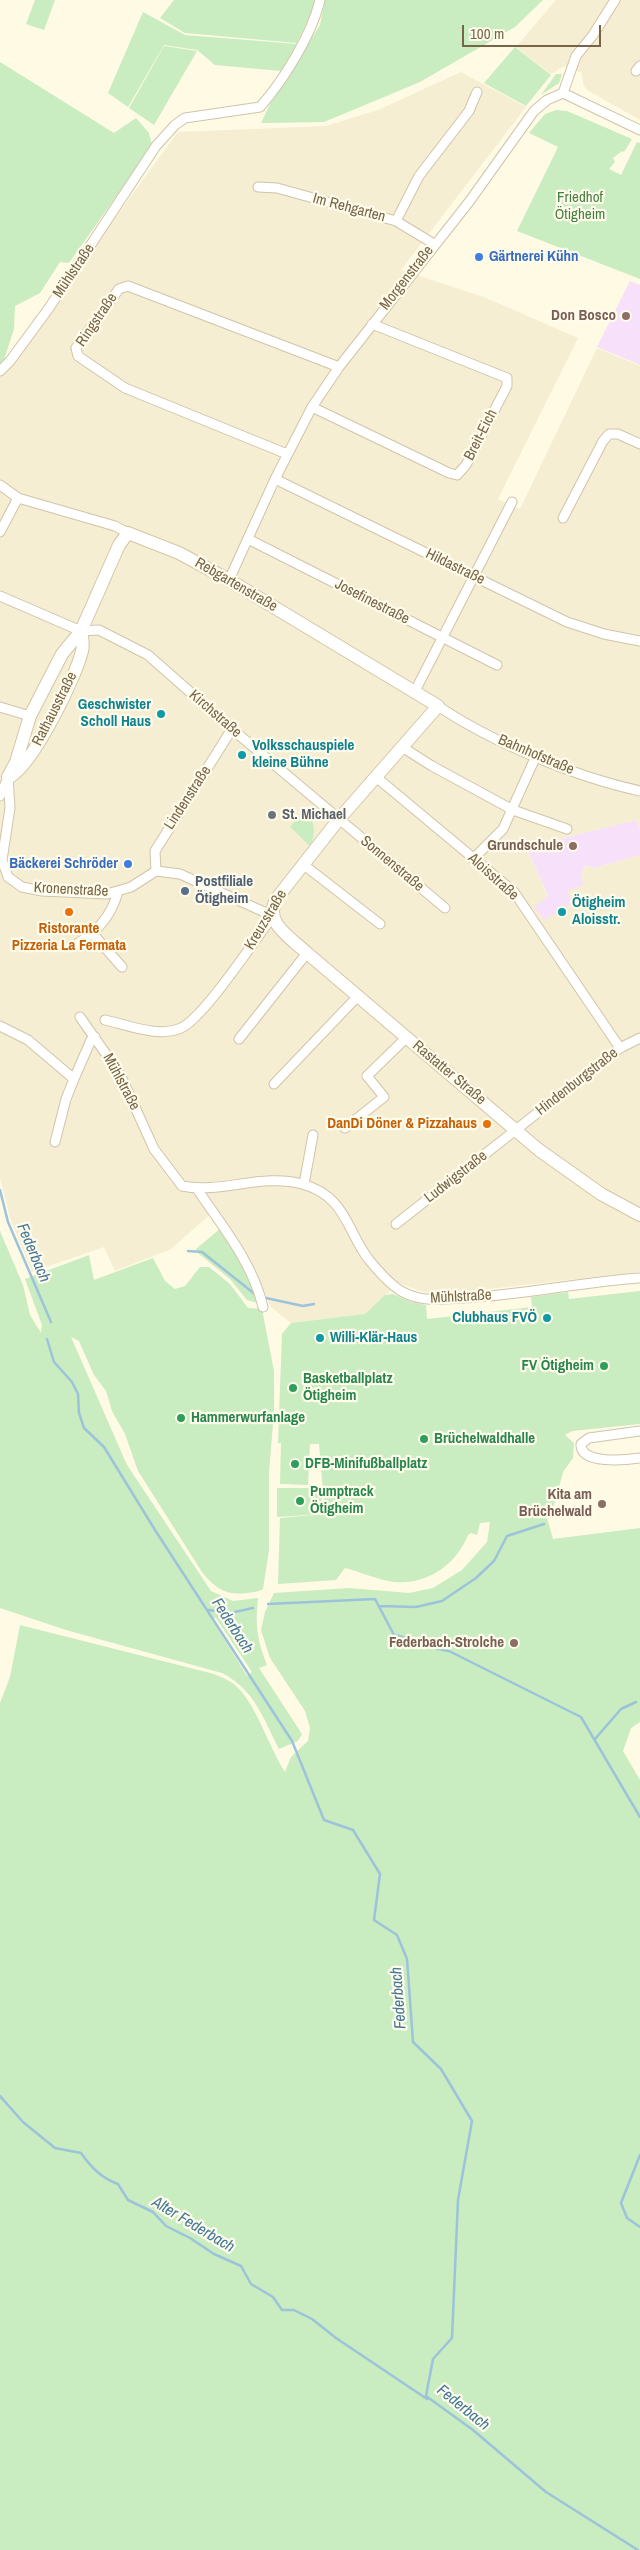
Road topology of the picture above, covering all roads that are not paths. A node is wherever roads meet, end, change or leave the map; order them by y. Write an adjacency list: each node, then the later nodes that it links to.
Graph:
1 (320, 0): 11 (street, Mühlstraße)
2 (615, 0): 4 (street)
3 (477, 92): 7 (street)
4 (563, 92): 5 (street); 8 (street, Morgenstraße)
5 (640, 130)
6 (258, 187): 7 (street, Im Rehgarten)
7 (396, 220): 8 (street, Im Rehgarten)
8 (434, 244): 9 (street, Morgenstraße)
9 (372, 324): 10 (street, Morgenstraße); 12 (street, Breit-Eich)
10 (339, 367): 12 (street, Morgenstraße); 14 (street, Ringstraße)
11 (0, 371)
12 (312, 407): 14 (street, Morgenstraße)
13 (640, 444): 19 (street)
14 (287, 454): 15 (street, Morgenstraße)
15 (275, 479): 22 (street, Morgenstraße); 23 (street, Hildastraße)
16 (0, 485): 17 (street, Rebgartenstraße)
17 (18, 498): 20 (street); 21 (street, Rebgartenstraße)
18 (512, 502): 23 (street)
19 (563, 518)
20 (0, 532)
21 (128, 533): 24 (street, Rebgartenstraße); 26 (street, Rathausstraße)
22 (248, 539): 24 (street, Morgenstraße); 27 (street, Josefinestraße)
23 (472, 576): 27 (street); 28 (street, Hildastraße)
24 (229, 580): 30 (street, Rebgartenstraße)
25 (0, 596): 26 (street, Kirchstraße)
26 (81, 631): 33 (street, Rathausstraße); 34 (street, Kirchstraße); 37 (street, Rathausstraße)
27 (442, 637): 29 (street, Josefinestraße); 30 (street)
28 (640, 641)
29 (497, 665)
30 (414, 691): 31 (street, Rebgartenstraße)
31 (438, 706): 35 (street, Kreuzstraße); 36 (street, Bahnhofstraße)
32 (0, 707): 33 (street)
33 (30, 716): 37 (street, Rathausstraße)
34 (232, 730): 42 (street, Kirchstraße); 46 (street, Lindenstraße)
35 (402, 747): 38 (street, Kreuzstraße); 41 (street)
36 (536, 756): 39 (street, Bahnhofstraße); 41 (street)
37 (4, 777): 40 (street, Rathausstraße); 47 (street, Kronenstraße)
38 (376, 777): 42 (street, Kreuzstraße); 44 (street, Aloisstraße)
39 (640, 791)
40 (0, 796)
41 (513, 810): 43 (street); 44 (street)
42 (340, 819): 45 (street, Kreuzstraße); 48 (street, Sonnenstraße)
43 (567, 829)
44 (473, 859): 63 (street, Aloisstraße)
45 (304, 865): 49 (street, Kreuzstraße); 50 (street)
46 (156, 871): 47 (street, Kronenstraße); 49 (street)
47 (118, 892): 51 (street, Kronenstraße)
48 (445, 908)
49 (271, 915): 53 (street, Rastatter Straße); 57 (street, Kreuzstraße)
50 (380, 924)
51 (93, 934): 52 (street, Kronenstraße); 54 (street)
52 (74, 946)
53 (307, 952): 55 (street, Rastatter Straße); 62 (street)
54 (122, 967)
55 (357, 997): 60 (street, Rastatter Straße); 65 (street)
56 (80, 1017): 59 (street, Mühlstraße)
57 (105, 1020)
58 (0, 1026): 64 (street)
59 (95, 1037): 64 (street); 71 (street, Mühlstraße)
60 (406, 1038): 66 (street); 67 (street, Rastatter Straße)
61 (640, 1038): 63 (street, Hindenburgstraße)
62 (239, 1039)
63 (620, 1048): 67 (street, Hindenburgstraße)
64 (74, 1080): 69 (street)
65 (274, 1084)
66 (345, 1128)
67 (516, 1130): 72 (street, Rastatter Straße); 73 (street, Ludwigstraße)
68 (313, 1135): 70 (street)
69 (55, 1142)
70 (304, 1184): 71 (street, Mühlstraße); 74 (street, Mühlstraße)
71 (197, 1189): 75 (street, Mühlstraße)
72 (638, 1211)
73 (396, 1224)
74 (640, 1278)
75 (263, 1307)
76 (640, 1431): 77 (street)
77 (640, 1458)

